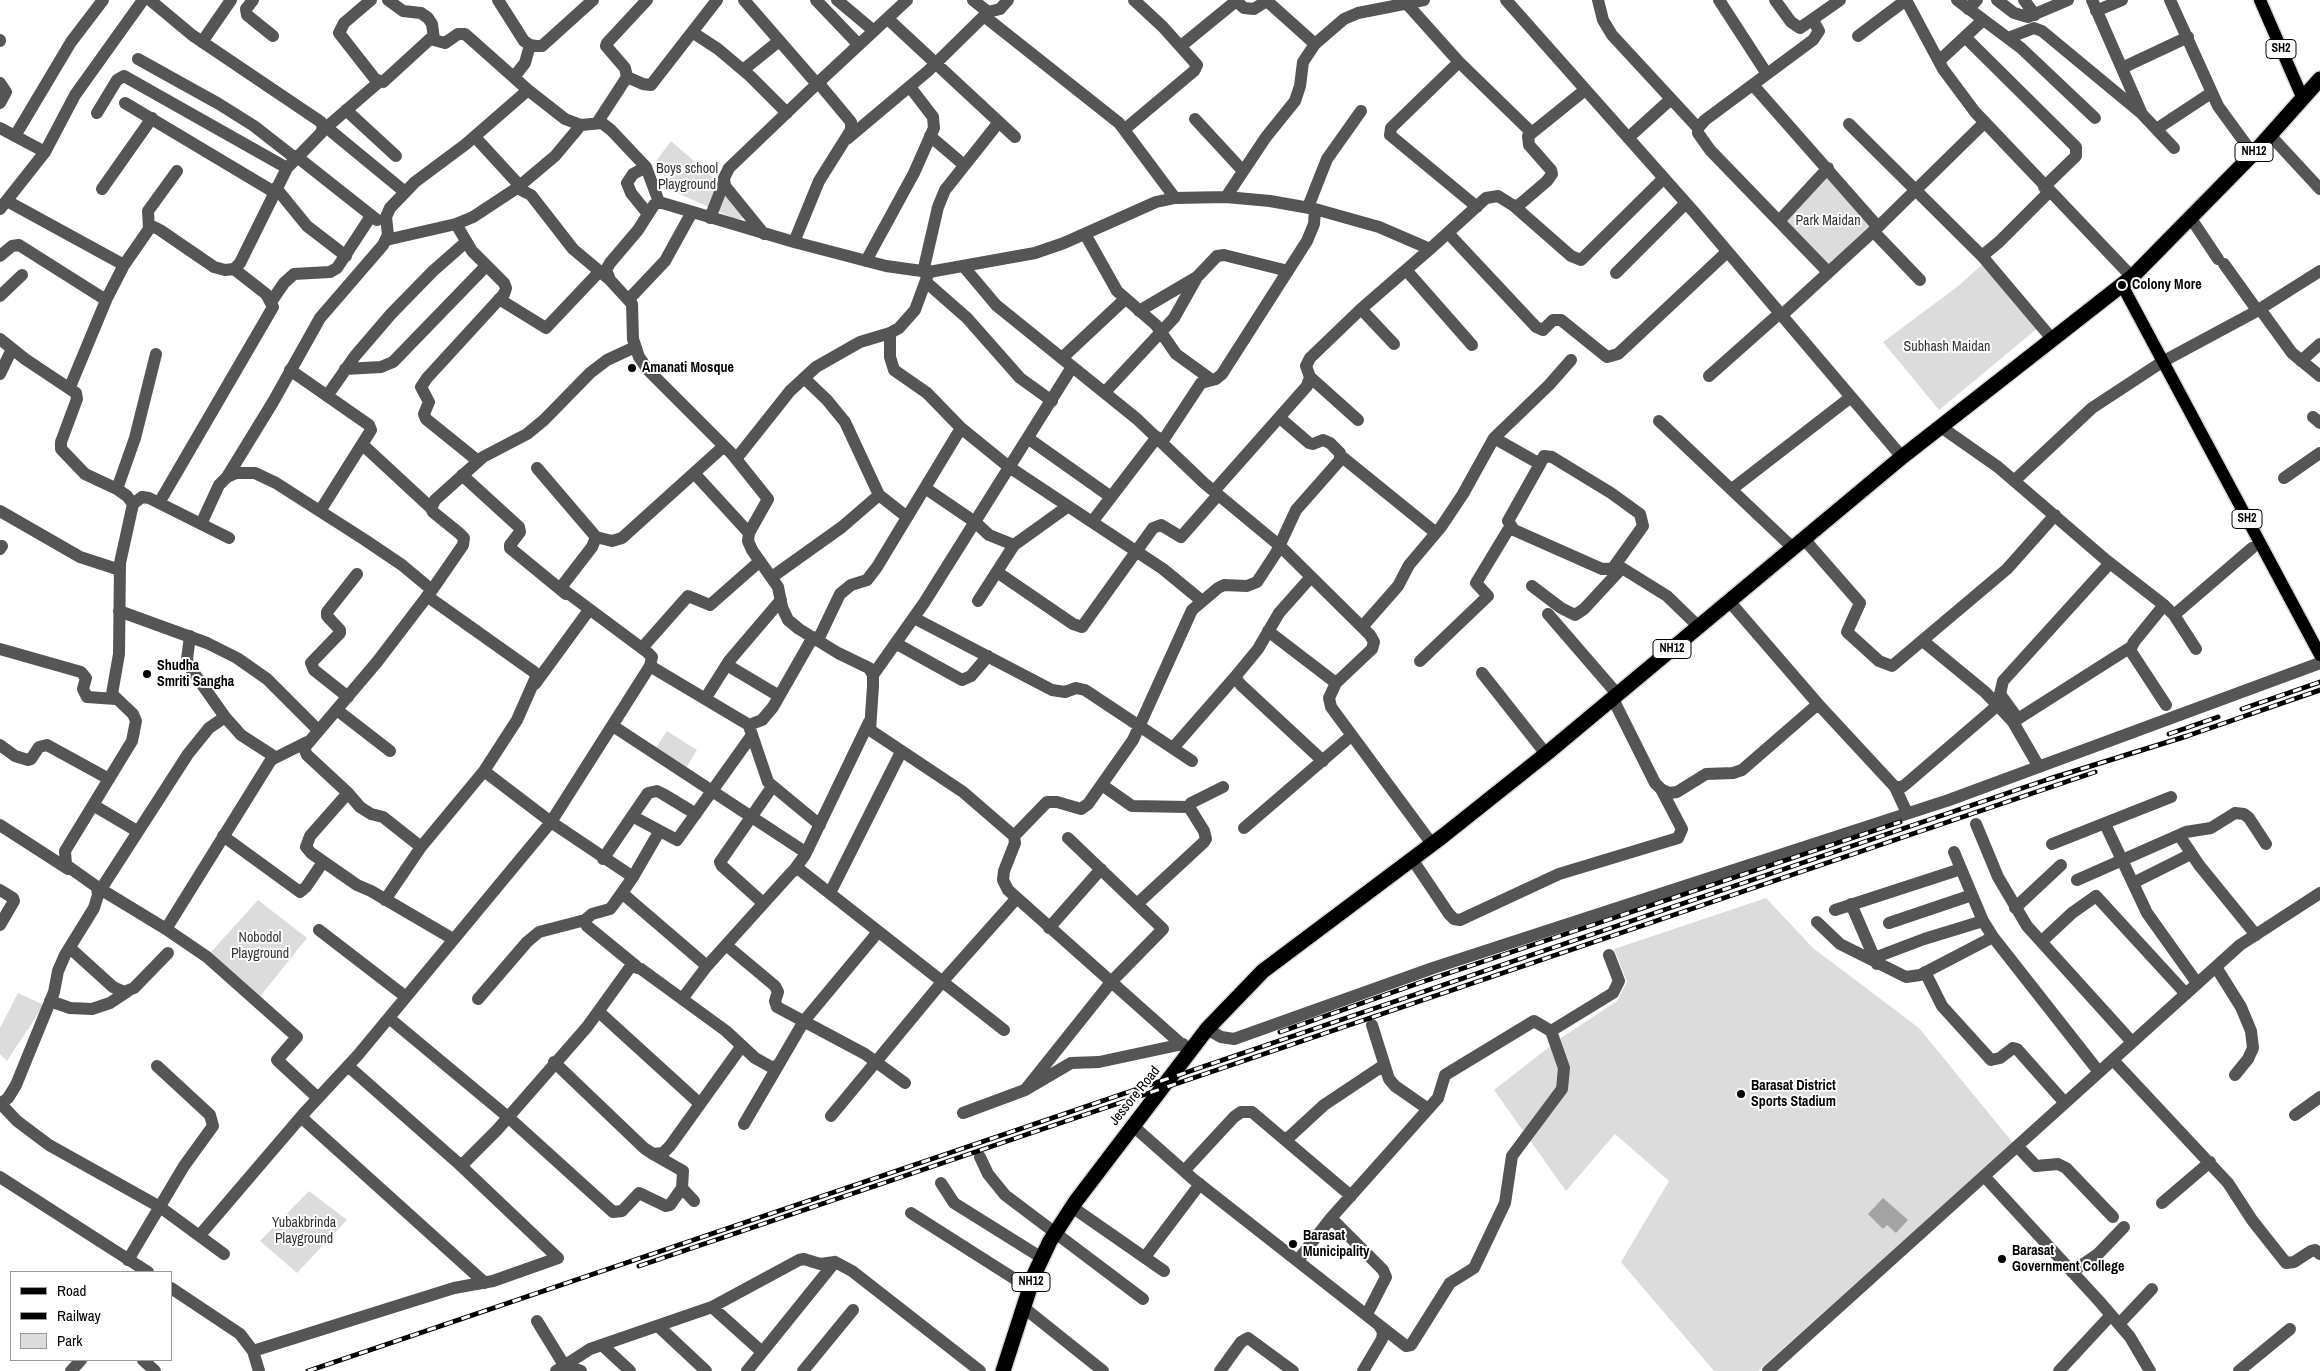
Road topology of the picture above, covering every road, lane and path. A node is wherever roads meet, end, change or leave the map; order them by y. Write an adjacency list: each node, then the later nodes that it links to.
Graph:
1 (102, 0): 100 (street)
2 (143, 0): 107 (street)
3 (150, 0): 53 (street)
4 (253, 0): 46 (street)
5 (371, 0): 68 (street)
6 (388, 0): 51 (street)
7 (498, 0): 55 (street)
8 (593, 0): 55 (street)
9 (647, 0): 66 (street)
10 (717, 0): 45 (street)
11 (744, 0): 52 (street)
12 (816, 0): 56 (street)
13 (837, 0): 44 (street)
14 (907, 0): 41 (street)
15 (973, 0): 39 (street)
16 (1008, 0): 39 (street)
17 (1268, 0): 32 (street); 54 (street)
18 (1424, 0): 36 (street)
19 (1506, 0): 74 (street)
20 (1598, 0): 76 (street)
21 (1719, 0): 64 (street)
22 (1775, 0): 42 (street)
23 (1840, 0): 42 (street)
24 (1906, 0): 47 (street); 59 (street)
25 (1957, 0): 37 (street)
26 (1997, 0): 40 (street)
27 (2024, 0): 40 (street)
28 (2068, 0): 40 (street)
29 (2122, 0): 38 (street)
30 (2170, 0): 50 (street)
31 (2260, 0): 77 (main road, SH2)
32 (1235, 1): 57 (street)
33 (225, 2): 53 (street)
34 (1140, 2): 57 (street)
35 (1381, 4): 36 (street); 54 (street)
36 (1407, 4): 60 (street)
37 (1972, 5): 43 (street)
38 (2094, 5): 62 (street)
39 (986, 14): 61 (street); 97 (street)
40 (2035, 16)
41 (888, 19): 44 (street); 61 (street)
42 (1813, 20): 64 (street)
43 (1983, 20): 48 (street); 49 (street)
44 (874, 31): 56 (street)
45 (692, 32): 63 (street); 66 (street)
46 (273, 36)
47 (1858, 36)
48 (1965, 37): 59 (street); 120 (street)
49 (2008, 38): 84 (street); 86 (street)
50 (2188, 38): 62 (street); 75 (street)
51 (434, 39): 65 (street); 68 (street)
52 (779, 41): 63 (street); 69 (street)
53 (202, 42): 96 (street)
54 (1315, 44): 116 (street)
55 (530, 45): 65 (street)
56 (859, 45): 69 (street)
57 (1181, 46): 97 (street)
58 (138, 59): 110 (street)
59 (1939, 61): 89 (street)
60 (1459, 62): 98 (street); 132 (street)
61 (936, 64): 72 (street); 88 (street)
62 (2122, 68): 84 (street)
63 (743, 70): 83 (street)
64 (1767, 74): 71 (street)
65 (514, 77): 73 (street)
66 (627, 77): 90 (street)
67 (2320, 79): 77 (highway, NH12)
68 (379, 82): 80 (street)
69 (819, 82): 83 (street); 105 (street)
70 (0, 84): 78 (street)
71 (1753, 84): 94 (street); 114 (street)
72 (910, 87): 101 (street); 105 (street)
73 (528, 90): 92 (street); 102 (street)
74 (1585, 90): 98 (street); 104 (street)
75 (2211, 93): 95 (street); 108 (street)
76 (1671, 99): 94 (street); 104 (street)
77 (2303, 99): 99 (highway, NH12)
78 (0, 103)
79 (125, 103): 85 (street)
80 (346, 110): 96 (street); 109 (street)
81 (1361, 111): 133 (street)
82 (97, 113): 113 (street)
83 (787, 113): 118 (street)
84 (2141, 113): 95 (street)
85 (152, 118): 122 (street); 123 (street)
86 (2095, 118)
87 (1195, 119): 116 (street)
88 (999, 122): 103 (street); 111 (street)
89 (1985, 122): 120 (street); 124 (street)
90 (597, 123): 92 (street); 112 (street)
91 (1849, 124): 124 (street)
92 (581, 125): 119 (street)
93 (0, 128): 100 (street)
94 (1698, 128): 139 (street)
95 (2158, 128): 106 (street)
96 (324, 129): 110 (street); 125 (street)
97 (1125, 129): 127 (street)
98 (1531, 132): 131 (street)
99 (2270, 135): 108 (highway, NH12); 121 (street)
100 (15, 136): 107 (street)
101 (930, 136): 111 (street); 154 (street)
102 (475, 137): 119 (street); 125 (street)
103 (1015, 137)
104 (1628, 138): 117 (street)
105 (847, 139): 148 (street)
106 (2174, 148)
107 (45, 152): 130 (street)
108 (2253, 154): 137 (highway, NH12)
109 (396, 156)
110 (296, 157): 113 (street); 136 (street)
111 (964, 165): 166 (street)
112 (646, 167): 128 (street); 135 (street)
113 (287, 168): 123 (street)
114 (1828, 168): 139 (street); 142 (street)
115 (177, 171): 141 (street)
116 (1243, 171): 126 (street)
117 (1664, 178): 129 (street); 131 (street)
118 (724, 182): 138 (street); 144 (street)
119 (519, 187): 140 (street); 161 (street)
120 (2046, 189): 153 (street); 170 (street)
121 (2320, 189)
122 (102, 190)
123 (275, 190): 152 (street); 158 (street)
124 (1915, 190): 142 (street); 153 (street)
125 (404, 192): 146 (street)
126 (1226, 196): 127 (street); 133 (street)
127 (1176, 198): 145 (street)
128 (659, 202): 134 (street); 135 (street)
129 (1686, 203): 150 (street); 164 (street)
130 (3, 205): 155 (street)
131 (1514, 206): 132 (street)
132 (1477, 207): 143 (street)
133 (1312, 208): 149 (street); 162 (street)
134 (692, 212): 138 (street); 173 (street)
135 (648, 214): 168 (street)
136 (371, 216): 146 (street); 152 (street)
137 (2190, 217): 170 (highway, NH12); 178 (street)
138 (710, 218): 144 (street)
139 (1779, 221): 163 (street)
140 (456, 224): 146 (street); 147 (street)
141 (149, 229): 155 (street); 158 (street)
142 (1876, 229): 163 (street); 169 (street)
143 (1448, 233): 149 (street); 150 (street)
144 (764, 234): 148 (street)
145 (1085, 234): 157 (street); 175 (street)
146 (387, 235): 197 (street)
147 (466, 242): 156 (street); 196 (street)
148 (794, 242): 154 (street)
149 (1430, 249): 159 (street)
150 (1727, 252): 180 (street)
151 (0, 256): 174 (street)
152 (346, 256): 176 (street)
153 (1982, 256): 184 (street)
154 (866, 261): 166 (street)
155 (124, 265): 174 (street)
156 (486, 266): 172 (street); 196 (street)
157 (964, 266): 166 (street); 191 (street)
158 (234, 269): 176 (street)
159 (1406, 270): 177 (street); 187 (street)
160 (2320, 271): 178 (street)
161 (599, 272): 168 (street); 172 (street)
162 (1288, 272): 167 (street); 203 (street)
163 (1828, 272): 180 (street)
164 (1616, 273)
165 (22, 275): 171 (street)
166 (926, 276): 182 (street); 208 (street)
167 (1197, 277): 179 (street); 181 (street)
168 (610, 280): 173 (street)
169 (1920, 280)
170 (2127, 281): 184 (highway, NH12); 194 (main road, SH2)
171 (0, 296)
172 (499, 299): 223 (street)
173 (628, 299): 188 (street)
174 (106, 300): 204 (street)
175 (1124, 300): 179 (street); 191 (street)
176 (271, 302): 238 (street)
177 (1361, 309): 185 (street); 201 (street)
178 (2258, 310): 193 (street); 194 (street)
179 (1139, 311): 181 (street)
180 (1781, 314): 199 (street); 207 (street)
181 (1160, 330): 203 (street); 205 (street)
182 (890, 333): 202 (street); 213 (street)
183 (0, 339): 189 (street)
184 (2053, 340): 212 (highway, NH12)
185 (1394, 344)
186 (2320, 344): 193 (street)
187 (1472, 345)
188 (635, 347): 218 (street); 223 (street)
189 (12, 350): 198 (street); 204 (street)
190 (156, 354): 233 (street)
191 (1062, 358): 195 (street)
192 (1571, 360): 214 (street)
193 (2301, 361): 200 (street)
194 (2162, 362): 231 (street); 291 (main road, SH2)
195 (1072, 367): 205 (street); 208 (street)
196 (345, 369): 206 (street)
197 (290, 370): 206 (street); 229 (street)
198 (0, 374)
199 (1709, 376)
200 (2320, 376)
201 (1310, 377): 209 (street); 210 (street)
202 (804, 378): 222 (street); 236 (street)
203 (1212, 380): 216 (street)
204 (70, 387): 233 (street)
205 (1105, 392): 216 (street)
206 (327, 396): 217 (street)
207 (1851, 397): 221 (street); 234 (street)
208 (1052, 401): 215 (street)
209 (1280, 418): 220 (street); 235 (street)
210 (1358, 420)
211 (1659, 421): 234 (street)
212 (1941, 427): 221 (highway, NH12); 231 (street)
213 (961, 428): 225 (street); 232 (street)
214 (1494, 438): 224 (street); 251 (street)
215 (1029, 439): 225 (street); 237 (street)
216 (1160, 439): 235 (street); 237 (street)
217 (363, 445): 241 (street); 243 (street)
218 (724, 446): 222 (street); 227 (street)
219 (2320, 453): 230 (street)
220 (1341, 456): 251 (street); 256 (street)
221 (1902, 457): 254 (highway, NH12)
222 (736, 459): 250 (street)
223 (478, 461): 228 (street)
224 (1540, 464): 249 (street); 261 (street)
225 (1009, 467): 240 (street); 246 (street)
226 (537, 468): 252 (street)
227 (694, 473): 250 (street); 252 (street)
228 (462, 475): 241 (street); 269 (street)
229 (227, 477): 243 (street); 248 (street)
230 (2284, 478)
231 (2014, 481): 244 (street)
232 (925, 488): 245 (street); 246 (street)
233 (117, 489): 239 (street)
234 (1732, 489): 254 (street)
235 (1216, 493): 256 (street); 258 (street)
236 (879, 495): 245 (street); 266 (street)
237 (1111, 497): 247 (street)
238 (159, 503): 239 (street); 248 (street)
239 (132, 504): 262 (street)
240 (1067, 507): 247 (street); 255 (street)
241 (431, 508): 268 (street)
242 (0, 511): 262 (street)
243 (320, 511): 268 (street)
244 (2055, 515): 260 (street); 285 (street)
245 (907, 517): 284 (street)
246 (975, 522): 255 (street); 279 (street)
247 (1092, 522): 258 (street)
248 (201, 524): 253 (street)
249 (1514, 530): 261 (street); 293 (street)
250 (749, 533): 259 (street)
251 (1436, 533): 280 (street)
252 (596, 537): 269 (street)
253 (229, 538)
254 (1799, 543): 273 (highway, NH12); 285 (street)
255 (1014, 545): 263 (street)
256 (1280, 546): 265 (street); 272 (street)
257 (2252, 548): 278 (street)
258 (1138, 552): 263 (street); 272 (street)
259 (760, 561): 266 (street); 288 (street)
260 (2110, 563): 274 (street); 312 (street)
261 (1618, 568): 267 (street); 281 (street)
262 (120, 570): 276 (street)
263 (996, 572): 271 (street)
264 (357, 574): 303 (street)
265 (1311, 577): 280 (street); 282 (street)
266 (772, 578): 270 (street)
267 (1532, 586)
268 (430, 593): 301 (street); 303 (street)
269 (570, 596): 275 (street)
270 (781, 600): 284 (street); 295 (street)
271 (978, 601)
272 (1202, 601): 314 (street)
273 (1729, 602): 281 (highway, NH12); 307 (street)
274 (2164, 605): 278 (street); 287 (street)
275 (589, 610): 288 (street); 301 (street)
276 (120, 611): 283 (street); 305 (street)
277 (1548, 614): 304 (street)
278 (2174, 615): 290 (street)
279 (914, 618): 286 (street); 292 (street)
280 (1362, 627): 300 (street)
281 (1699, 627): 304 (highway, NH12)
282 (1268, 631): 299 (street); 300 (street)
283 (190, 636): 311 (street); 316 (street)
284 (815, 639): 298 (street); 302 (street)
285 (1923, 641): 308 (street)
286 (896, 644): 292 (street); 298 (street)
287 (2131, 647): 309 (street); 312 (street)
288 (642, 648): 296 (street)
289 (0, 649): 305 (street)
290 (2196, 649)
291 (2320, 655)
292 (988, 656): 314 (street)
293 (1420, 661)
294 (2320, 663): 328 (street)
295 (727, 665): 302 (street); 306 (street)
296 (650, 666): 306 (street); 315 (street)
297 (1482, 673): 324 (street)
298 (873, 675): 313 (street)
299 (1236, 677): 321 (street); 327 (street)
300 (1336, 683): 318 (street)
301 (535, 684): 329 (street)
302 (779, 696): 317 (street)
303 (348, 697): 310 (street)
304 (1615, 697): 324 (highway, NH12); 335 (street)
305 (116, 699): 330 (street)
306 (705, 699): 317 (street)
307 (1818, 704): 334 (street); 335 (street)
308 (1998, 705): 312 (street); 334 (street)
309 (2166, 705)
310 (337, 710): 316 (street); 322 (street)
311 (225, 717): 325 (street); 351 (street)
312 (2016, 721): 328 (street)
313 (869, 722): 323 (street); 349 (street)
314 (1141, 725): 321 (street); 331 (street)
315 (613, 726): 336 (street); 345 (street)
316 (318, 730): 319 (street)
317 (750, 730): 332 (street); 336 (street)
318 (1351, 736): 327 (street); 357 (street)
319 (307, 742): 325 (street); 337 (street)
320 (0, 745): 330 (street)
321 (1173, 748): 326 (street)
322 (390, 751)
323 (901, 752): 355 (street); 379 (street)
324 (1546, 754): 357 (highway, NH12)
325 (275, 757): 354 (street)
326 (1192, 761)
327 (1322, 761): 350 (street)
328 (2038, 767): 341 (street)
329 (484, 771): 345 (street); 360 (street)
330 (109, 779): 339 (street)
331 (1102, 785): 340 (street); 355 (street)
332 (772, 787): 344 (street); 349 (street)
333 (1223, 787): 340 (street)
334 (1895, 787): 341 (street)
335 (1661, 789): 365 (street)
336 (711, 792): 342 (street); 344 (street)
337 (348, 794): 360 (street); 367 (street)
338 (2171, 797): 347 (street)
339 (93, 805): 351 (street); 372 (street)
340 (1189, 807): 385 (street)
341 (1907, 813): 424 (street)
342 (696, 814): 343 (street); 352 (street)
343 (632, 816): 352 (street); 364 (street)
344 (751, 818): 363 (street); 384 (street)
345 (551, 822): 364 (street); 400 (street)
346 (1976, 824): 387 (street)
347 (2105, 824): 358 (street); 366 (street)
348 (0, 825): 372 (street)
349 (820, 825): 363 (street)
350 (1244, 828)
351 (137, 831): 376 (street)
352 (659, 832): 373 (street)
353 (2179, 835): 359 (street); 362 (street); 366 (street)
354 (224, 836): 367 (street); 395 (street)
355 (1014, 836): 382 (street)
356 (1068, 838): 369 (street)
357 (1432, 844): 365 (highway, NH12)
358 (2052, 844)
359 (2266, 844)
360 (421, 847): 383 (street)
361 (1954, 852): 370 (street)
362 (2191, 854): 375 (street); 398 (street)
363 (805, 855): 371 (street)
364 (603, 859): 373 (street)
365 (1412, 859): 424 (highway, Jessore Road / NH12)
366 (2122, 860): 374 (street); 375 (street)
367 (324, 862): 383 (street)
368 (2061, 865): 387 (street)
369 (1101, 869): 385 (street); 394 (street)
370 (1961, 869): 381 (street); 386 (street)
371 (794, 870): 379 (street); 384 (street)
372 (72, 871): 376 (street)
373 (633, 877): 378 (street)
374 (2077, 880)
375 (2132, 883): 413 (street)
376 (99, 888): 395 (street); 403 (street)
377 (0, 890): 393 (street)
378 (622, 893): 389 (street); 408 (street)
379 (830, 893): 397 (street)
380 (2320, 893): 398 (street)
381 (1972, 895): 390 (street); 392 (street)
382 (1016, 899): 394 (street); 412 (street)
383 (384, 900): 400 (street)
384 (764, 903): 402 (street)
385 (1137, 904): 411 (street)
386 (1852, 904): 388 (street); 406 (street)
387 (2015, 908): 401 (street)
388 (1835, 910)
389 (585, 920): 407 (street); 417 (street)
390 (1983, 921): 399 (street); 406 (street)
391 (1817, 922): 406 (street)
392 (1889, 923)
393 (0, 925)
394 (1049, 928): 411 (street)
395 (166, 929): 442 (street)
396 (319, 930): 416 (street)
397 (878, 932): 412 (street); 422 (street)
398 (2256, 934): 409 (street)
399 (1993, 937): 410 (street); 437 (street)
400 (453, 939): 416 (street)
401 (2042, 942): 415 (street); 427 (street)
402 (726, 945): 408 (street); 422 (street)
403 (70, 948): 414 (street); 419 (street)
404 (168, 953): 414 (street)
405 (1609, 955): 426 (street)
406 (1875, 961): 410 (street)
407 (636, 966): 418 (street); 420 (street)
408 (707, 966): 418 (street)
409 (2216, 967): 413 (street); 438 (street)
410 (1925, 972): 444 (street)
411 (1112, 981): 429 (street); 440 (street)
412 (942, 982): 425 (street); 432 (street)
413 (2197, 983): 415 (street)
414 (128, 991): 419 (street)
415 (2186, 994): 427 (street)
416 (406, 997): 421 (street)
417 (478, 999)
418 (682, 999): 428 (street)
419 (50, 1001): 445 (street)
420 (599, 1012): 431 (street); 443 (street)
421 (389, 1018): 435 (street); 451 (street)
422 (804, 1021): 432 (street); 433 (street)
423 (1372, 1025): 436 (street)
424 (1207, 1029): 429 (highway, Jessore Road / NH12)
425 (1004, 1030)
426 (1551, 1031): 446 (street); 498 (street)
427 (2132, 1042): 430 (street)
428 (741, 1047): 433 (street); 443 (street)
429 (1186, 1047): 440 (street); 453 (highway, Jessore Road / NH12)
430 (2113, 1060): 437 (street); 458 (street)
431 (554, 1062): 451 (street); 456 (street)
432 (877, 1062): 439 (street); 449 (street)
433 (779, 1064): 452 (street)
434 (157, 1066): 470 (street)
435 (348, 1066): 442 (street); 459 (street)
436 (1384, 1066): 446 (street); 454 (street)
437 (2099, 1072): 444 (street)
438 (2235, 1075)
439 (905, 1083)
440 (1025, 1090): 447 (street)
441 (2320, 1096): 448 (street)
442 (318, 1098): 450 (street)
443 (699, 1103): 456 (street)
444 (2065, 1103): 455 (street)
445 (0, 1104): 470 (street)
446 (1428, 1109): 466 (street)
447 (963, 1113)
448 (2295, 1114)
449 (831, 1116)
450 (301, 1117): 476 (street); 487 (street)
451 (508, 1117): 459 (street); 465 (street)
452 (744, 1124)
453 (1132, 1125): 460 (street); 469 (highway, Jessore Road / NH12)
454 (1286, 1140): 460 (street); 466 (street)
455 (2017, 1146): 461 (street); 472 (street)
456 (653, 1154): 465 (street)
457 (980, 1157): 475 (street)
458 (2210, 1162): 468 (street); 478 (street)
459 (461, 1166): 487 (street)
460 (1184, 1170): 464 (street)
461 (1984, 1176): 486 (street); 521 (street)
462 (0, 1177): 481 (street)
463 (940, 1183): 480 (street)
464 (1200, 1184): 479 (street); 482 (street)
465 (682, 1188): 467 (street)
466 (1351, 1196): 473 (street)
467 (694, 1201)
468 (2162, 1203)
469 (1074, 1204): 475 (highway, NH12); 479 (street)
470 (160, 1207): 476 (street); 481 (street)
471 (912, 1212): 488 (street)
472 (2113, 1217)
473 (1331, 1218): 482 (street); 495 (street)
474 (2124, 1227): 486 (street)
475 (1056, 1232): 480 (highway, NH12); 491 (street)
476 (200, 1235): 477 (street)
477 (224, 1254)
478 (2320, 1254)
479 (1144, 1257): 485 (street)
480 (1042, 1258): 488 (highway, NH12)
481 (128, 1260): 484 (street)
482 (1298, 1260): 495 (street)
483 (835, 1262): 492 (street); 503 (street); 515 (street)
484 (146, 1271)
485 (1164, 1271)
486 (2072, 1272): 496 (street)
487 (485, 1282): 502 (street)
488 (1029, 1288): 493 (highway, NH12)
489 (172, 1289): 502 (street)
490 (2152, 1289): 496 (street)
491 (1143, 1299)
492 (712, 1307): 499 (street); 503 (street)
493 (1023, 1307): 516 (highway, NH12); 517 (street)
494 (853, 1310): 514 (street)
495 (1367, 1314): 498 (street)
496 (2115, 1319): 522 (street); 523 (street)
497 (537, 1321): 506 (street)
498 (1379, 1325): 520 (street)
499 (658, 1326): 501 (street); 512 (street)
500 (2290, 1329): 524 (street)
501 (602, 1344): 506 (street); 511 (street)
502 (253, 1351): 509 (street)
503 (762, 1352): 513 (street)
504 (80, 1361): 507 (street)
505 (144, 1361): 508 (street)
506 (560, 1368): 510 (street)
507 (71, 1371)
508 (155, 1371)
509 (259, 1371)
510 (581, 1371)
511 (630, 1371)
512 (706, 1371)
513 (747, 1371)
514 (803, 1371)
515 (980, 1371)
516 (1003, 1371)
517 (1103, 1371)
518 (1220, 1371): 519 (street)
519 (1294, 1371)
520 (1363, 1371)
521 (1768, 1371)
522 (2059, 1371)
523 (2150, 1371)
524 (2240, 1371)

